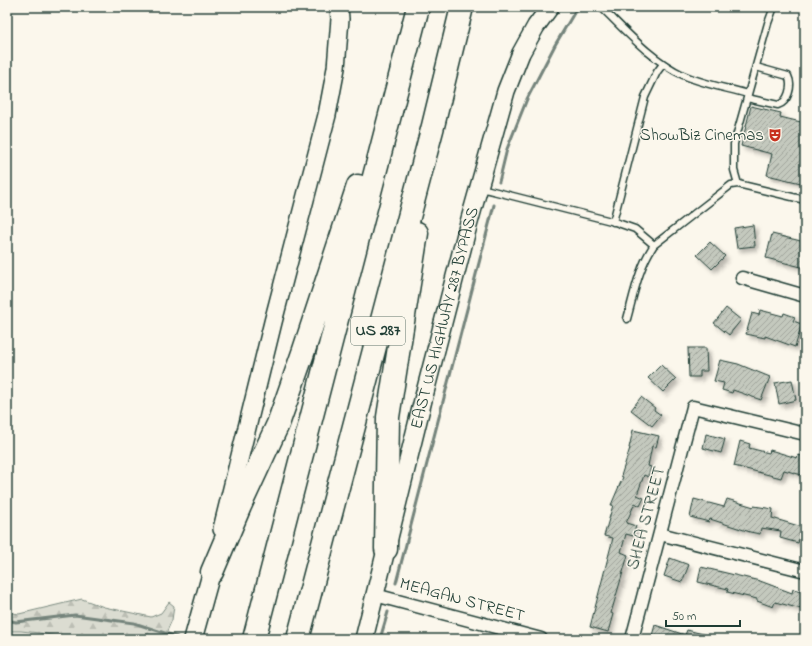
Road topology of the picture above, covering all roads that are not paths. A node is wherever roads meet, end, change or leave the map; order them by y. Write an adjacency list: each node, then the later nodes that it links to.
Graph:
1 (339, 7): 23 (main road)
2 (418, 7): 10 (highway, US 287)
3 (550, 7): 12 (main road, EAST US HIGHWAY 287 BYPASS)
4 (601, 7): 7 (lane)
5 (774, 7): 8 (lane)
6 (460, 15): 21 (highway); 27 (highway, US 287)
7 (663, 64): 9 (lane); 14 (lane)
8 (756, 66): 9 (lane); 9 (lane)
9 (747, 96): 11 (lane)
10 (388, 122): 23 (highway); 26 (highway, US 287)
11 (738, 184): 13 (lane); 15 (lane)
12 (479, 188): 14 (lane); 21 (main road, EAST US HIGHWAY 287 BYPASS)
13 (805, 200)
14 (613, 222): 15 (lane)
15 (654, 245): 18 (lane)
16 (742, 278): 17 (street)
17 (805, 296)
18 (627, 319)
19 (805, 434): 20 (street, SHEA STREET)
20 (660, 534): 22 (street); 30 (street, SHEA STREET)
21 (386, 550): 24 (main road, EAST US HIGHWAY 287 BYPASS)
22 (805, 571)
23 (212, 572): 25 (main road)
24 (375, 594): 28 (main road, EAST US HIGHWAY 287 BYPASS); 29 (street, MEAGAN STREET)
25 (193, 639)
26 (254, 639)
27 (298, 639)
28 (364, 639)
29 (542, 639)
30 (632, 639)

